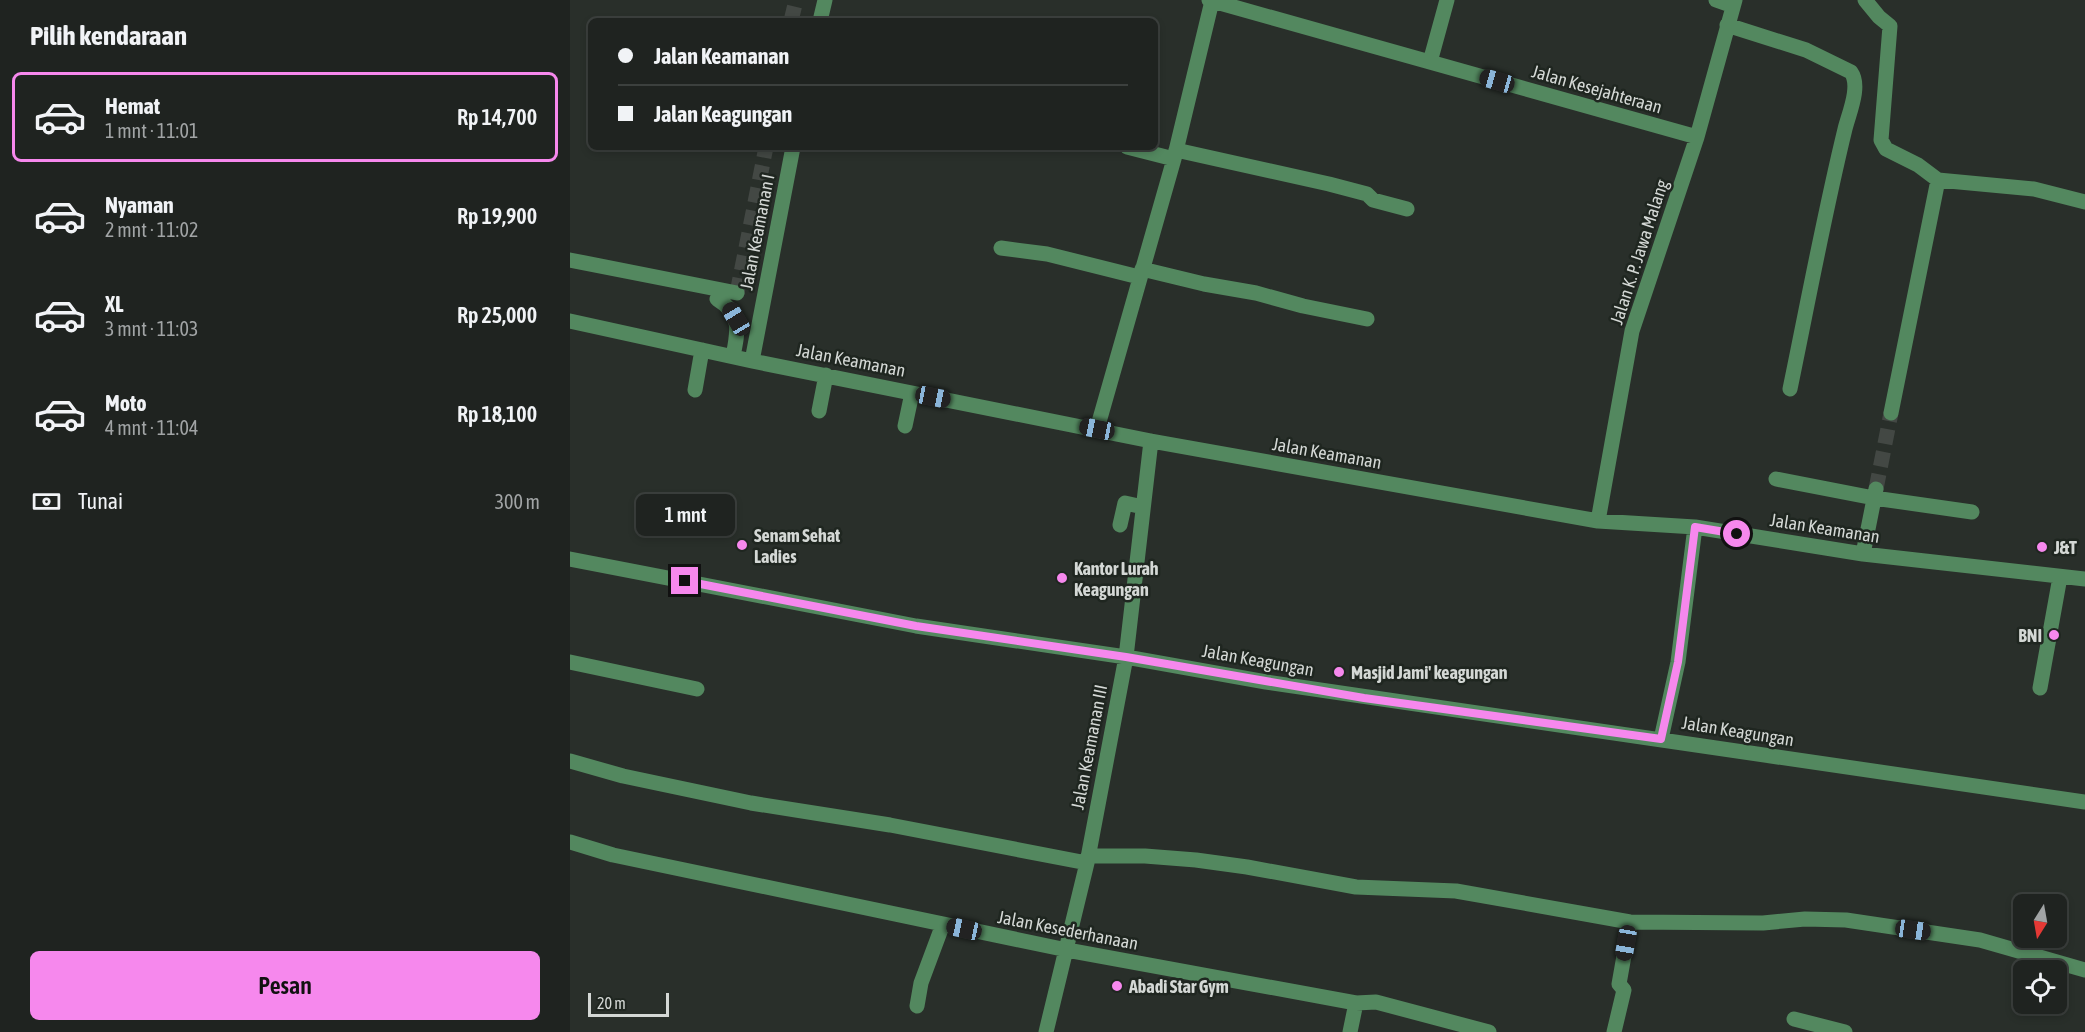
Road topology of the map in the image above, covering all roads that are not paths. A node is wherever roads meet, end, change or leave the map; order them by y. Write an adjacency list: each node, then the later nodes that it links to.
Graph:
1 (825, 0): 7 (street)
2 (1211, 0): 9 (street, Jalan Kesejahteraan); 13 (street)
3 (1447, 0): 9 (street)
4 (1716, 0): 6 (street)
5 (1865, 0): 14 (street)
6 (1734, 3): 8 (street, Jalan K. P. Jawa Malang)
7 (821, 18)
8 (1727, 25): 10 (street, Jalan K. P. Jawa Malang); 28 (street)
9 (1430, 62): 10 (street, Jalan Kesejahteraan)
10 (1697, 137): 40 (street, Jalan K. P. Jawa Malang)
11 (792, 150): 26 (street, Jalan Keamanan I)
12 (1148, 150): 13 (street)
13 (1175, 154): 16 (street); 19 (street)
14 (1938, 180): 15 (street); 32 (street)
15 (2085, 202)
16 (1407, 209)
17 (1001, 248): 19 (street)
18 (570, 260): 20 (street)
19 (1141, 273): 22 (street); 34 (street)
20 (737, 293)
21 (717, 299): 25 (street)
22 (1367, 319)
23 (570, 321): 24 (street, Jalan Keamanan)
24 (702, 350): 25 (street, Jalan Keamanan); 29 (street)
25 (733, 356): 26 (street, Jalan Keamanan)
26 (753, 361): 27 (street, Jalan Keamanan)
27 (826, 375): 30 (street, Jalan Keamanan); 31 (street)
28 (1790, 389)
29 (695, 390)
30 (912, 393): 33 (street); 34 (street, Jalan Keamanan)
31 (819, 411)
32 (1891, 413)
33 (905, 426)
34 (1097, 429): 35 (street, Jalan Keamanan)
35 (1151, 441): 38 (street, Jalan Keamanan III); 40 (street, Jalan Keamanan)
36 (1776, 479): 37 (street)
37 (1875, 493): 39 (street); 43 (street)
38 (1143, 507): 41 (street); 47 (street, Jalan Keamanan III)
39 (1972, 512)
40 (1598, 520): 42 (street, Jalan Keamanan)
41 (1120, 525)
42 (1695, 527): 43 (street, Jalan Keamanan); 51 (street)
43 (1863, 554): 45 (street, Jalan Keamanan)
44 (570, 559): 47 (street, Jalan Keagungan)
45 (2060, 577): 46 (street, Jalan Keamanan); 49 (street)
46 (2085, 579)
47 (1126, 657): 51 (street, Jalan Keagungan); 55 (street, Jalan Keamanan III)
48 (570, 662): 50 (street)
49 (2040, 688)
50 (697, 689)
51 (1661, 739): 53 (street, Jalan Keagungan)
52 (570, 761): 55 (street)
53 (2085, 802)
54 (570, 842): 57 (street, Jalan Kesederhanaan)
55 (1088, 859): 56 (street); 58 (street, Jalan Keamanan III)
56 (1630, 922): 59 (street); 66 (street)
57 (943, 924): 58 (street, Jalan Kesederhanaan); 61 (street)
58 (1067, 950): 60 (street, Jalan Kesederhanaan); 63 (street, Jalan Keamanan III)
59 (2085, 970)
60 (1356, 1003): 64 (street); 65 (street, Jalan Kesederhanaan)
61 (917, 1006)
62 (1794, 1019): 67 (street)
63 (1046, 1032)
64 (1350, 1032)
65 (1489, 1032)
66 (1614, 1032)
67 (1845, 1032)

